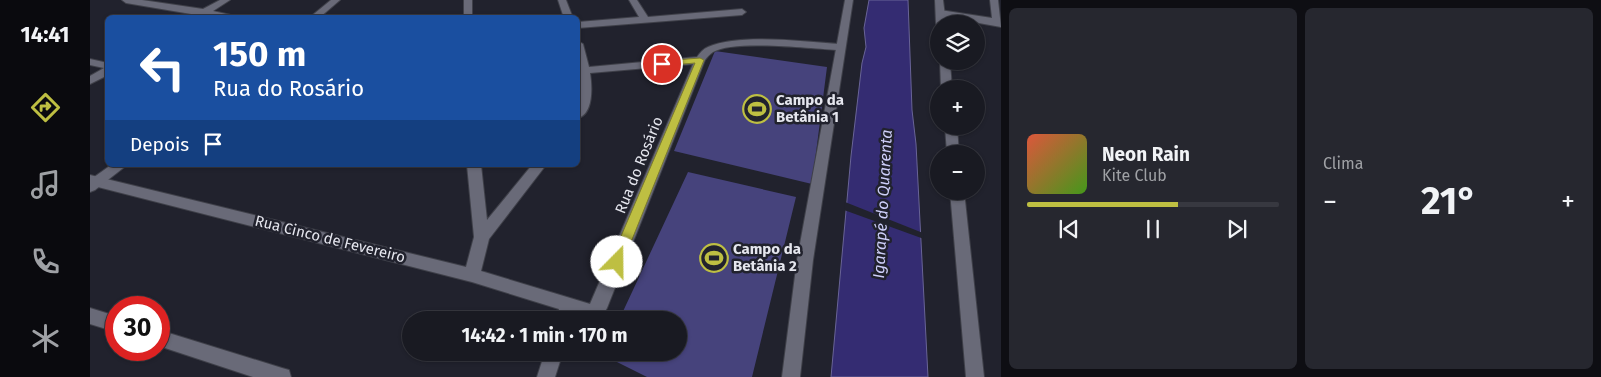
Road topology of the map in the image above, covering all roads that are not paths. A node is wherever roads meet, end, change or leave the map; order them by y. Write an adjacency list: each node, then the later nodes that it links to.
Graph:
1 (126, 0): 11 (street)
2 (226, 0): 11 (street)
3 (336, 0): 15 (street)
4 (468, 0): 16 (street)
5 (562, 0): 17 (street)
6 (633, 0): 18 (street)
7 (733, 0): 18 (street)
8 (849, 0): 21 (street)
9 (938, 0): 12 (street)
10 (994, 0): 19 (street)
11 (206, 12): 13 (street); 14 (street)
12 (940, 13): 19 (street)
13 (201, 15)
14 (223, 15)
15 (317, 15)
16 (468, 15)
17 (568, 15)
18 (645, 20): 20 (street)
19 (999, 23)
20 (580, 25)
21 (840, 47): 22 (street); 44 (street)
22 (700, 60): 25 (street); 37 (street, Rua do Rosário)
23 (90, 62): 24 (street)
24 (105, 65)
25 (581, 71): 28 (street)
26 (105, 72): 27 (street)
27 (90, 81)
28 (580, 108)
29 (117, 167): 32 (street)
30 (474, 167): 34 (street)
31 (537, 167): 34 (street)
32 (92, 183): 35 (street, Rua Cinco de Fevereiro)
33 (958, 200): 45 (street)
34 (482, 237): 35 (street)
35 (472, 275): 36 (street, Rua Cinco de Fevereiro)
36 (564, 311)
37 (594, 311)
38 (90, 316): 39 (street)
39 (105, 321)
40 (170, 341): 42 (street)
41 (551, 361): 43 (street)
42 (282, 377)
43 (546, 377)
44 (791, 377)
45 (975, 377)

